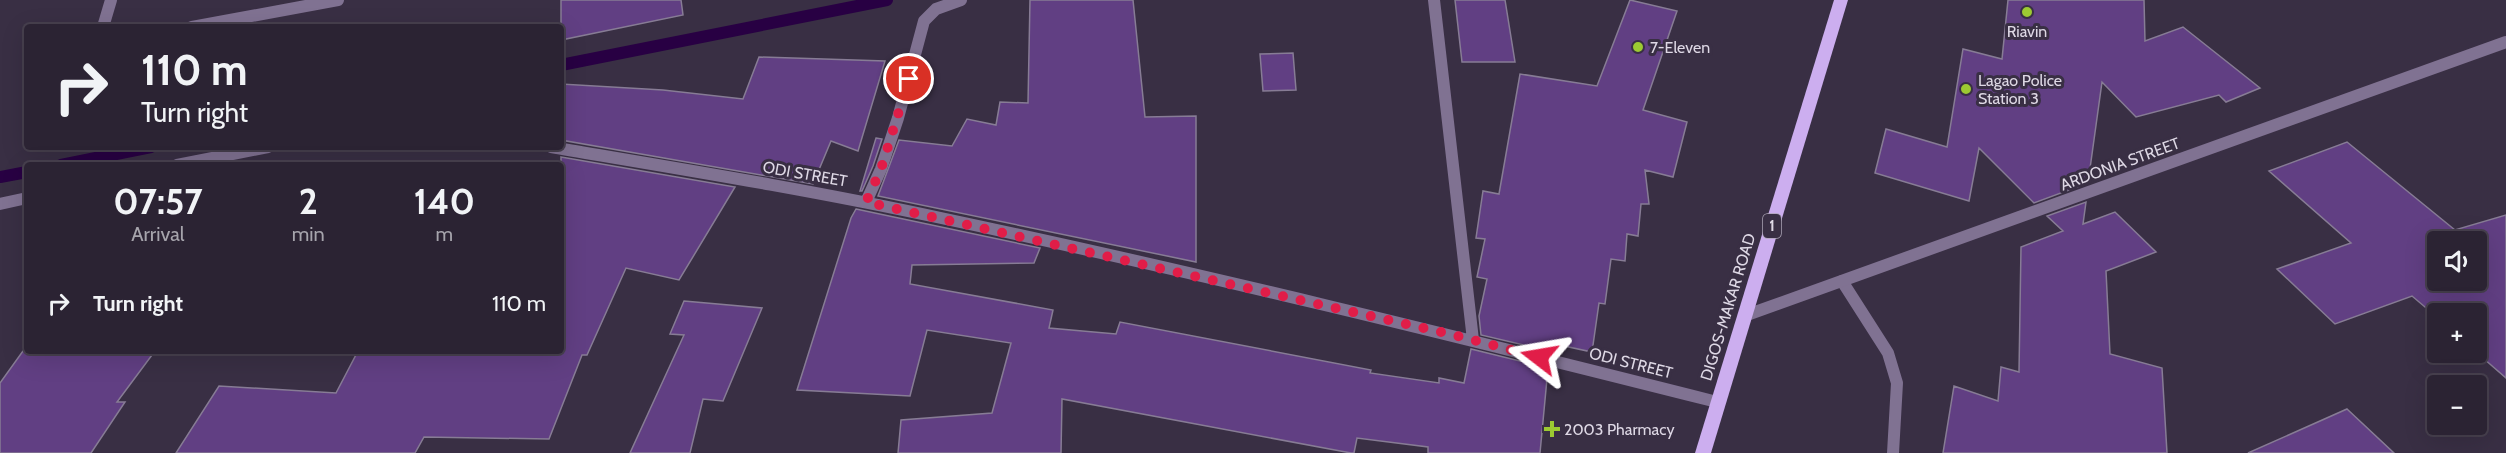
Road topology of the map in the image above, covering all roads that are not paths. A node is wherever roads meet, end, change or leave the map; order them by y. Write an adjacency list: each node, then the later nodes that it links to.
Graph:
1 (111, 0): 6 (street)
2 (338, 0): 7 (street)
3 (961, 0): 13 (street)
4 (1434, 0): 17 (street)
5 (1841, 0): 16 (main road, DIGOS-MAKAR ROAD / 1)
6 (104, 24)
7 (208, 24)
8 (2506, 42): 15 (street, ARDONIA STREET)
9 (564, 149): 13 (street, ODI STREET)
10 (252, 150): 11 (street)
11 (192, 162)
12 (24, 199): 14 (street)
13 (866, 202): 17 (street, ODI STREET)
14 (0, 204)
15 (1842, 281): 16 (street, ARDONIA STREET); 20 (street)
16 (1744, 316): 18 (main road, DIGOS-MAKAR ROAD / 1)
17 (1473, 340): 18 (street, ODI STREET)
18 (1717, 402): 19 (main road, DIGOS-MAKAR ROAD / 1)
19 (1703, 453)
20 (1893, 453)

